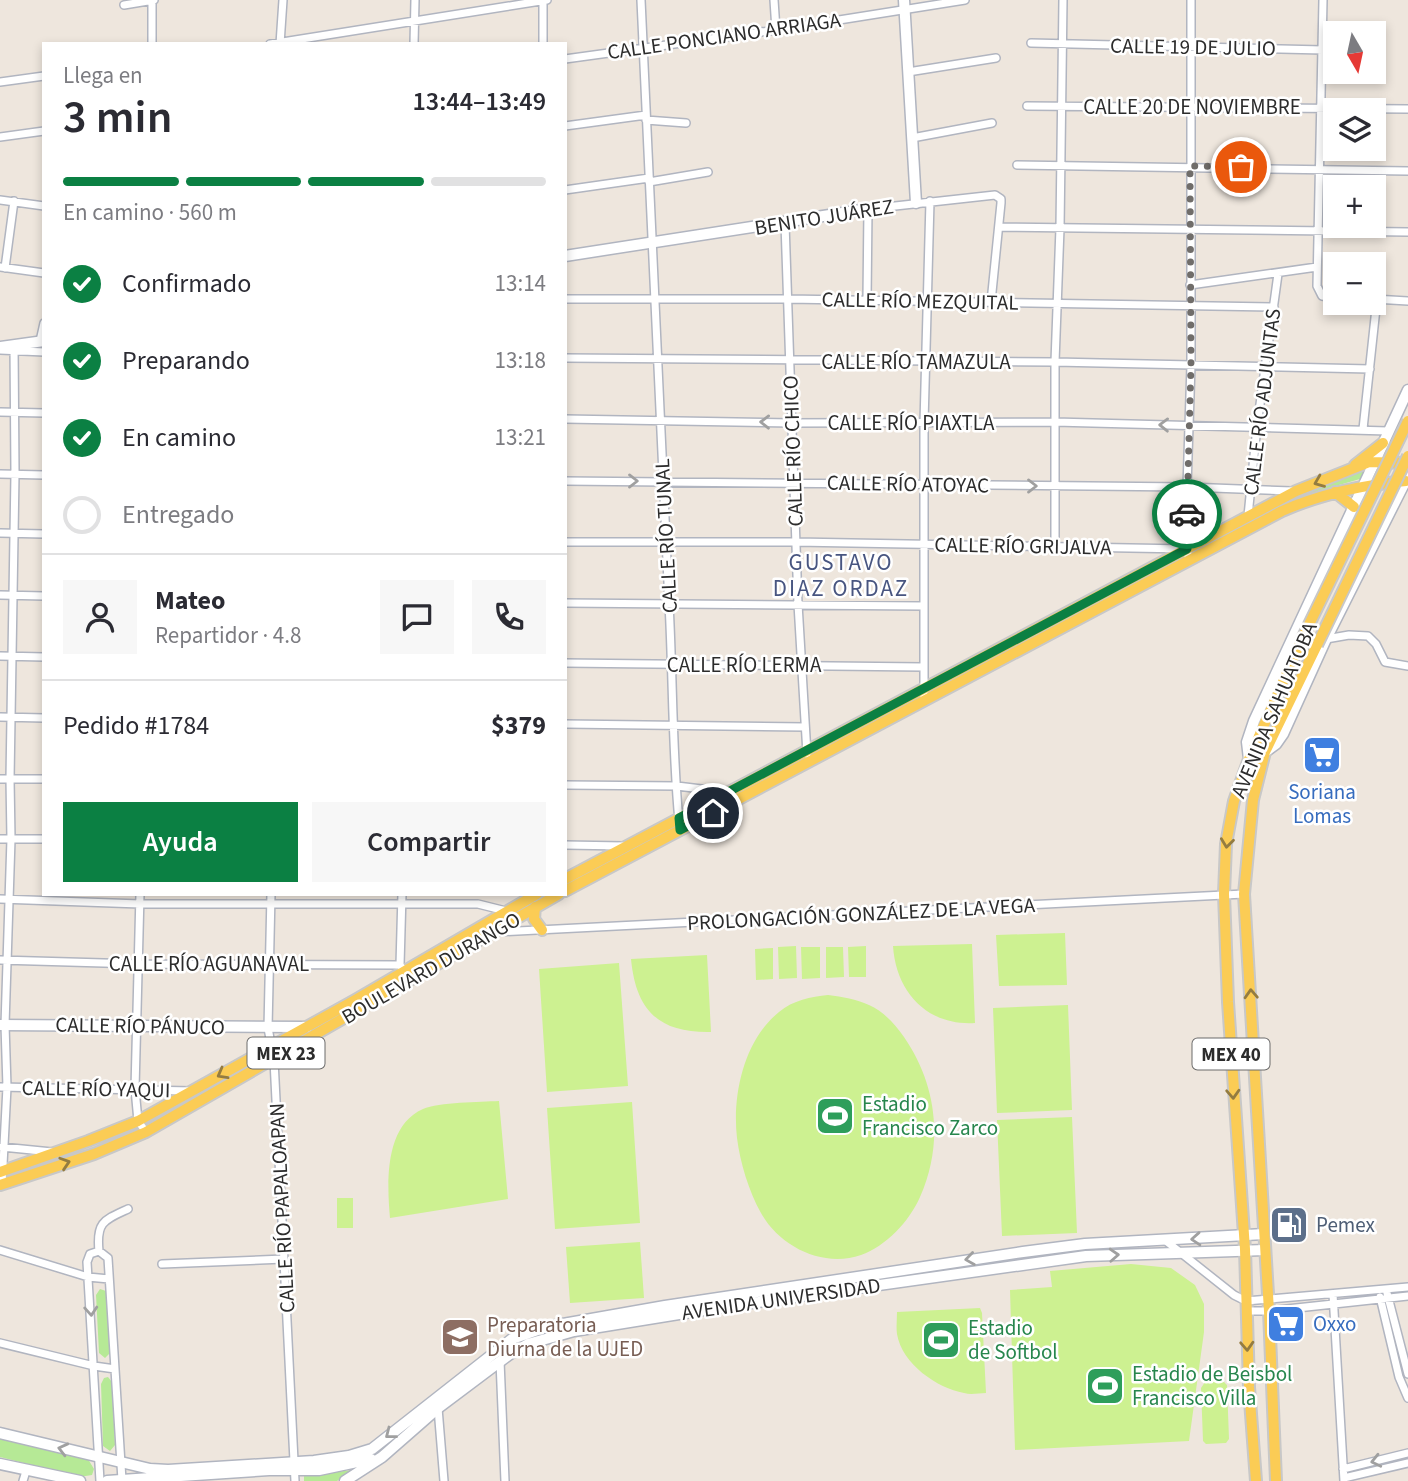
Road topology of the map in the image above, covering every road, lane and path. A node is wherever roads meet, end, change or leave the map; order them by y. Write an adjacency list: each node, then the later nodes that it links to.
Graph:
1 (153, 0): 11 (street); 16 (street)
2 (283, 0): 17 (street)
3 (415, 0): 13 (street)
4 (545, 0): 13 (street); 20 (street)
5 (642, 0): 24 (street, CALLE RÍO TUNAL)
6 (774, 0): 15 (street)
7 (965, 0): 12 (street, CALLE PONCIANO ARRIAGA)
8 (1063, 0): 22 (street)
9 (1191, 0): 23 (street)
10 (1323, 0): 14 (street)
11 (124, 5)
12 (904, 5): 15 (street, CALLE PONCIANO ARRIAGA); 28 (street)
13 (415, 21): 18 (street); 19 (street)
14 (1323, 21)
15 (776, 30): 24 (street, CALLE PONCIANO ARRIAGA)
16 (152, 42)
17 (281, 42)
18 (287, 42)
19 (414, 42)
20 (542, 42)
21 (1031, 43): 22 (street, CALLE 19 DE JULIO)
22 (1063, 44): 23 (street, CALLE 19 DE JULIO); 32 (street)
23 (1191, 46): 25 (street, CALLE 19 DE JULIO); 33 (street)
24 (643, 47): 27 (street, CALLE PONCIANO ARRIAGA); 36 (street, CALLE RÍO TUNAL)
25 (1323, 50): 34 (street)
26 (996, 58): 28 (street)
27 (567, 59)
28 (908, 72): 42 (street)
29 (42, 76): 30 (street)
30 (0, 82)
31 (1027, 106): 32 (street, CALLE 20 DE NOVIEMBRE)
32 (1061, 106): 33 (street, CALLE 20 DE NOVIEMBRE); 44 (street)
33 (1189, 106): 34 (street, CALLE 20 DE NOVIEMBRE); 45 (street)
34 (1321, 108): 35 (street, CALLE 20 DE NOVIEMBRE); 46 (street)
35 (1408, 109)
36 (646, 118): 37 (street); 39 (street); 49 (street, CALLE RÍO TUNAL)
37 (686, 123)
38 (992, 123): 42 (street)
39 (567, 126)
40 (42, 131): 41 (street)
41 (0, 137)
42 (912, 138): 54 (street)
43 (1017, 165): 44 (street)
44 (1060, 166): 45 (street); 59 (street)
45 (1190, 166): 46 (street); 60 (street)
46 (1319, 169): 47 (street); 61 (street)
47 (1408, 171)
48 (708, 172): 49 (street)
49 (649, 180): 50 (street); 63 (street, CALLE RÍO TUNAL)
50 (567, 190)
51 (0, 200): 52 (street)
52 (14, 201): 55 (street); 65 (street)
53 (930, 201): 54 (street, BENITO JUÁREZ); 58 (street, BENITO JUÁREZ); 77 (street)
54 (916, 203): 56 (street, BENITO JUÁREZ)
55 (42, 206)
56 (868, 209): 57 (street, BENITO JUÁREZ); 75 (street)
57 (785, 223): 63 (street, BENITO JUÁREZ); 73 (street, CALLE RÍO CHICO)
58 (999, 226): 59 (street); 78 (street)
59 (1060, 228): 60 (street); 79 (street)
60 (1189, 229): 61 (street); 69 (street)
61 (1318, 230): 62 (street); 66 (street)
62 (1408, 232)
63 (653, 243): 64 (street, BENITO JUÁREZ); 72 (street, CALLE RÍO TUNAL)
64 (567, 256)
65 (3, 267): 67 (street)
66 (1317, 267): 68 (street); 70 (street)
67 (42, 273)
68 (1278, 274): 69 (street); 81 (street, CALLE RÍO ADJUNTAS)
69 (1190, 285): 80 (street)
70 (1323, 296)
71 (567, 299): 72 (street, CALLE RÍO MEZQUITAL)
72 (655, 299): 73 (street, CALLE RÍO MEZQUITAL); 88 (street, CALLE RÍO TUNAL)
73 (787, 299): 75 (street, CALLE RÍO MEZQUITAL); 89 (street, CALLE RÍO CHICO)
74 (1386, 299): 76 (street)
75 (867, 300): 77 (street, CALLE RÍO MEZQUITAL)
76 (1408, 300)
77 (927, 302): 78 (street, CALLE RÍO MEZQUITAL); 90 (street)
78 (990, 302): 79 (street, CALLE RÍO MEZQUITAL)
79 (1058, 302): 80 (street, CALLE RÍO MEZQUITAL); 91 (street)
80 (1190, 306): 81 (street, CALLE RÍO MEZQUITAL); 92 (street)
81 (1274, 307): 93 (street, CALLE RÍO ADJUNTAS)
82 (1375, 315): 94 (street)
83 (42, 341): 85 (street)
84 (0, 348): 85 (street)
85 (14, 348): 86 (street); 97 (street)
86 (42, 352)
87 (567, 358): 88 (street, CALLE RÍO TAMAZULA)
88 (657, 358): 89 (street, CALLE RÍO TAMAZULA); 100 (street, CALLE RÍO TUNAL)
89 (790, 361): 90 (street, CALLE RÍO TAMAZULA); 103 (street, CALLE RÍO CHICO)
90 (926, 361): 91 (street, CALLE RÍO TAMAZULA); 104 (street)
91 (1055, 362): 92 (street, CALLE RÍO TAMAZULA); 102 (street)
92 (1191, 365): 93 (street, CALLE RÍO TAMAZULA); 105 (street)
93 (1266, 366): 94 (street, CALLE RÍO TAMAZULA); 106 (street, CALLE RÍO ADJUNTAS)
94 (1370, 369): 107 (street)
95 (1408, 390): 108 (street)
96 (0, 412): 97 (street)
97 (16, 412): 98 (street); 116 (street)
98 (42, 413)
99 (567, 419): 100 (street, CALLE RÍO PIAXTLA)
100 (659, 419): 103 (street, CALLE RÍO PIAXTLA, one-way to 100); 120 (street, CALLE RÍO TUNAL)
101 (1408, 421): 150 (main road, AVENIDA SAHUATOBA / MEX 40, bridge)
102 (1055, 422): 104 (street, CALLE RÍO PIAXTLA); 105 (street, CALLE RÍO PIAXTLA, one-way to 102); 124 (street)
103 (792, 423): 104 (street, CALLE RÍO PIAXTLA); 121 (street, CALLE RÍO CHICO)
104 (924, 423): 122 (street)
105 (1188, 425): 106 (street, CALLE RÍO PIAXTLA); 125 (street)
106 (1257, 426): 107 (street, CALLE RÍO PIAXTLA); 126 (street, CALLE RÍO ADJUNTAS)
107 (1363, 429): 108 (street, CALLE RÍO PIAXTLA)
108 (1388, 431): 109 (street); 110 (street)
109 (1408, 442)
110 (1383, 443): 112 (street); 114 (main road)
111 (1408, 456): 151 (main road, AVENIDA SAHUATOBA / MEX 40, bridge)
112 (1375, 461): 113 (main road); 114 (main road); 123 (street)
113 (1408, 463)
114 (1352, 468): 127 (main road, one-way to 127)
115 (0, 474): 116 (street)
116 (15, 474): 117 (street); 133 (street)
117 (42, 475)
118 (1407, 479): 123 (main road); 135 (street)
119 (567, 481): 120 (street, CALLE RÍO ATOYAC, one-way to 120)
120 (663, 481): 121 (street, CALLE RÍO ATOYAC); 138 (street, CALLE RÍO TUNAL)
121 (794, 483): 122 (street, CALLE RÍO ATOYAC); 137 (street, CALLE RÍO CHICO)
122 (925, 485): 124 (street, CALLE RÍO ATOYAC, one-way to 124); 139 (street)
123 (1364, 485): 128 (main road); 129 (street)
124 (1055, 486): 125 (street, CALLE RÍO ATOYAC); 140 (street)
125 (1186, 487): 126 (street, CALLE RÍO ATOYAC); 141 (street)
126 (1250, 489): 127 (street, CALLE RÍO ATOYAC); 130 (street, CALLE RÍO ADJUNTAS)
127 (1296, 491): 130 (main road)
128 (1335, 492): 129 (main road); 131 (main road)
129 (1352, 510): 135 (street); 150 (street)
130 (1248, 516): 131 (street, CALLE RÍO ADJUNTAS); 141 (main road)
131 (1248, 530): 142 (main road)
132 (0, 533): 133 (street)
133 (14, 533): 134 (street); 144 (street)
134 (42, 534)
135 (1378, 536): 151 (street)
136 (567, 542): 138 (street, CALLE RÍO GRIJALVA)
137 (796, 542): 138 (street, CALLE RÍO GRIJALVA); 139 (street, CALLE RÍO GRIJALVA); 147 (street, CALLE RÍO CHICO)
138 (666, 543): 148 (street, CALLE RÍO TUNAL)
139 (925, 544): 140 (street, CALLE RÍO GRIJALVA); 149 (street)
140 (1055, 547): 141 (street, CALLE RÍO GRIJALVA)
141 (1187, 549): 142 (street); 160 (main road)
142 (1188, 562): 161 (main road)
143 (0, 595): 144 (street)
144 (13, 595): 145 (street); 153 (street)
145 (42, 596)
146 (567, 603): 148 (street)
147 (798, 604): 148 (street); 149 (street); 157 (street, CALLE RÍO CHICO)
148 (669, 605): 156 (street, CALLE RÍO TUNAL)
149 (924, 606): 159 (street)
150 (1298, 638): 151 (street); 186 (main road, AVENIDA SAHUATOBA / MEX 40, one-way to 186)
151 (1322, 642): 158 (street); 187 (main road, AVENIDA SAHUATOBA / MEX 40)
152 (0, 656): 153 (street)
153 (12, 656): 154 (street); 163 (street)
154 (42, 657)
155 (567, 663): 156 (street, CALLE RÍO LERMA)
156 (672, 664): 157 (street, CALLE RÍO LERMA); 166 (street, CALLE RÍO TUNAL)
157 (801, 665): 159 (street, CALLE RÍO LERMA); 167 (street, CALLE RÍO CHICO)
158 (1408, 666)
159 (923, 667): 160 (street)
160 (923, 687): 161 (street); 168 (main road)
161 (924, 700): 169 (main road)
162 (0, 718): 163 (street)
163 (11, 718): 164 (street); 171 (street)
164 (42, 718)
165 (567, 724): 166 (street)
166 (673, 725): 167 (street); 174 (street, CALLE RÍO TUNAL)
167 (805, 727): 168 (street, CALLE RÍO CHICO)
168 (806, 750): 169 (street, CALLE RÍO CHICO); 175 (main road)
169 (808, 763): 177 (main road)
170 (0, 779): 171 (street)
171 (10, 779): 172 (street); 179 (street)
172 (42, 779)
173 (567, 785): 174 (street)
174 (677, 786): 175 (street); 176 (street, CALLE RÍO TUNAL)
175 (726, 792): 176 (main road)
176 (679, 818): 177 (street, CALLE RÍO TUNAL); 182 (main road)
177 (680, 830): 183 (main road)
178 (0, 839): 179 (street)
179 (11, 839): 180 (street); 192 (street)
180 (42, 839)
181 (567, 845): 182 (street)
182 (625, 846): 183 (street); 184 (main road)
183 (646, 848): 185 (main road)
184 (567, 878)
185 (567, 890)
186 (1224, 894): 187 (street, PROLONGACIÓN GONZÁLEZ DE LA VEGA); 198 (street, PROLONGACIÓN GONZÁLEZ DE LA VEGA); 222 (main road, AVENIDA SAHUATOBA / MEX 40, one-way to 222)
187 (1244, 894): 221 (main road, AVENIDA SAHUATOBA / MEX 40, one-way to 187)
188 (140, 896): 194 (street)
189 (271, 896): 193 (street, CALLE RÍO PAPALOAPAN)
190 (402, 896): 195 (street)
191 (535, 898): 196 (main road, BOULEVARD DURANGO / MEX 23); 198 (main road); 199 (main road, BOULEVARD DURANGO / MEX 23)
192 (4, 900): 194 (street); 200 (street)
193 (270, 903): 194 (street); 195 (street); 202 (street, CALLE RÍO PAPALOAPAN)
194 (140, 904): 201 (street)
195 (402, 906): 196 (street); 203 (street)
196 (506, 911): 197 (main road, BOULEVARD DURANGO / MEX 23)
197 (478, 928): 199 (street, PROLONGACIÓN GONZÁLEZ DE LA VEGA); 203 (main road, BOULEVARD DURANGO / MEX 23)
198 (542, 930): 199 (street, PROLONGACIÓN GONZÁLEZ DE LA VEGA)
199 (490, 933): 203 (main road, BOULEVARD DURANGO / MEX 23)
200 (4, 960): 201 (street, CALLE RÍO AGUANAVAL); 204 (street)
201 (138, 964): 202 (street, CALLE RÍO AGUANAVAL); 205 (street)
202 (269, 964): 203 (street, CALLE RÍO AGUANAVAL); 207 (street, CALLE RÍO PAPALOAPAN)
203 (404, 972): 206 (main road, BOULEVARD DURANGO / MEX 23); 208 (main road, BOULEVARD DURANGO / MEX 23)
204 (3, 1025): 205 (street, CALLE RÍO PÁNUCO); 211 (street)
205 (138, 1027): 207 (street, CALLE RÍO PÁNUCO); 212 (street)
206 (307, 1027): 207 (street, CALLE RÍO PÁNUCO); 208 (street, CALLE RÍO PÁNUCO); 209 (main road, BOULEVARD DURANGO / MEX 23)
207 (268, 1028): 209 (street, CALLE RÍO PAPALOAPAN)
208 (322, 1031): 210 (main road, BOULEVARD DURANGO / MEX 23)
209 (273, 1046): 210 (street, CALLE RÍO PAPALOAPAN); 213 (main road, BOULEVARD DURANGO / MEX 23, one-way to 213)
210 (274, 1060): 215 (main road, BOULEVARD DURANGO / MEX 23); 231 (street, CALLE RÍO PAPALOAPAN)
211 (3, 1087): 212 (street, CALLE RÍO YAQUI); 216 (street)
212 (135, 1089): 213 (street, CALLE RÍO YAQUI); 214 (street)
213 (193, 1091): 214 (main road, BOULEVARD DURANGO / MEX 23)
214 (138, 1121): 215 (street); 217 (main road, BOULEVARD DURANGO / MEX 23)
215 (146, 1132): 219 (main road, BOULEVARD DURANGO / MEX 23, one-way to 215)
216 (2, 1147): 217 (street); 218 (street)
217 (57, 1152): 218 (main road, BOULEVARD DURANGO / MEX 23)
218 (1, 1171): 219 (street)
219 (1, 1184)
220 (128, 1209): 228 (street)
221 (1264, 1234): 222 (street, AVENIDA UNIVERSIDAD); 227 (main road, AVENIDA SAHUATOBA / MEX 40)
222 (1244, 1235): 223 (street, AVENIDA UNIVERSIDAD, one-way to 223); 225 (main road, AVENIDA SAHUATOBA / MEX 40)
223 (1166, 1241): 224 (street, AVENIDA UNIVERSIDAD); 229 (street)
224 (1085, 1244): 230 (street); 233 (street, AVENIDA UNIVERSIDAD, one-way to 233)
225 (1245, 1249): 227 (street, AVENIDA UNIVERSIDAD); 229 (street, AVENIDA UNIVERSIDAD); 243 (main road, AVENIDA SAHUATOBA / MEX 40)
226 (0, 1250): 234 (street)
227 (1265, 1250): 244 (main road, AVENIDA SAHUATOBA / MEX 40)
228 (99, 1251): 234 (street); 235 (street)
229 (1180, 1252): 230 (street, AVENIDA UNIVERSIDAD, one-way to 229); 243 (street)
230 (1086, 1256): 236 (street, AVENIDA UNIVERSIDAD)
231 (284, 1259): 232 (street); 260 (street, CALLE RÍO PAPALOAPAN)
232 (162, 1264)
233 (884, 1273): 236 (street); 260 (street, AVENIDA UNIVERSIDAD, one-way to 260)
234 (88, 1277): 235 (street); 247 (street, one-way to 247)
235 (109, 1279): 248 (street)
236 (885, 1285): 246 (street, AVENIDA UNIVERSIDAD)
237 (1408, 1287): 238 (street)
238 (1382, 1289): 239 (street); 241 (street)
239 (1333, 1294): 242 (street); 244 (street)
240 (1408, 1296): 241 (street)
241 (1384, 1298): 242 (street); 249 (street); 250 (street)
242 (1333, 1304): 244 (street); 259 (street)
243 (1246, 1306): 244 (street); 262 (main road, AVENIDA SAHUATOBA / MEX 40, one-way to 262)
244 (1268, 1306): 272 (main road, AVENIDA SAHUATOBA / MEX 40)
245 (0, 1343): 247 (street)
246 (500, 1361): 251 (street, AVENIDA UNIVERSIDAD); 270 (street)
247 (94, 1366): 248 (street); 255 (street)
248 (115, 1369): 256 (street)
249 (1408, 1374)
250 (1408, 1398)
251 (438, 1408): 254 (street, AVENIDA UNIVERSIDAD); 269 (street)
252 (0, 1433): 255 (street, one-way to 252)
253 (1408, 1453): 259 (street, one-way to 259)
254 (382, 1457): 260 (street); 268 (street, AVENIDA UNIVERSIDAD)
255 (99, 1458): 256 (street); 266 (street)
256 (119, 1462): 260 (street); 264 (street)
257 (1408, 1463): 263 (street)
258 (0, 1464): 261 (street)
259 (1343, 1469): 263 (street)
260 (295, 1471): 264 (street)
261 (25, 1476): 265 (street)
262 (1256, 1477): 271 (main road)
263 (1344, 1479)
264 (122, 1480): 267 (street)
265 (80, 1481)
266 (100, 1481)
267 (107, 1481)
268 (345, 1481)
269 (444, 1481)
270 (505, 1481)
271 (1266, 1481)
272 (1276, 1481)

